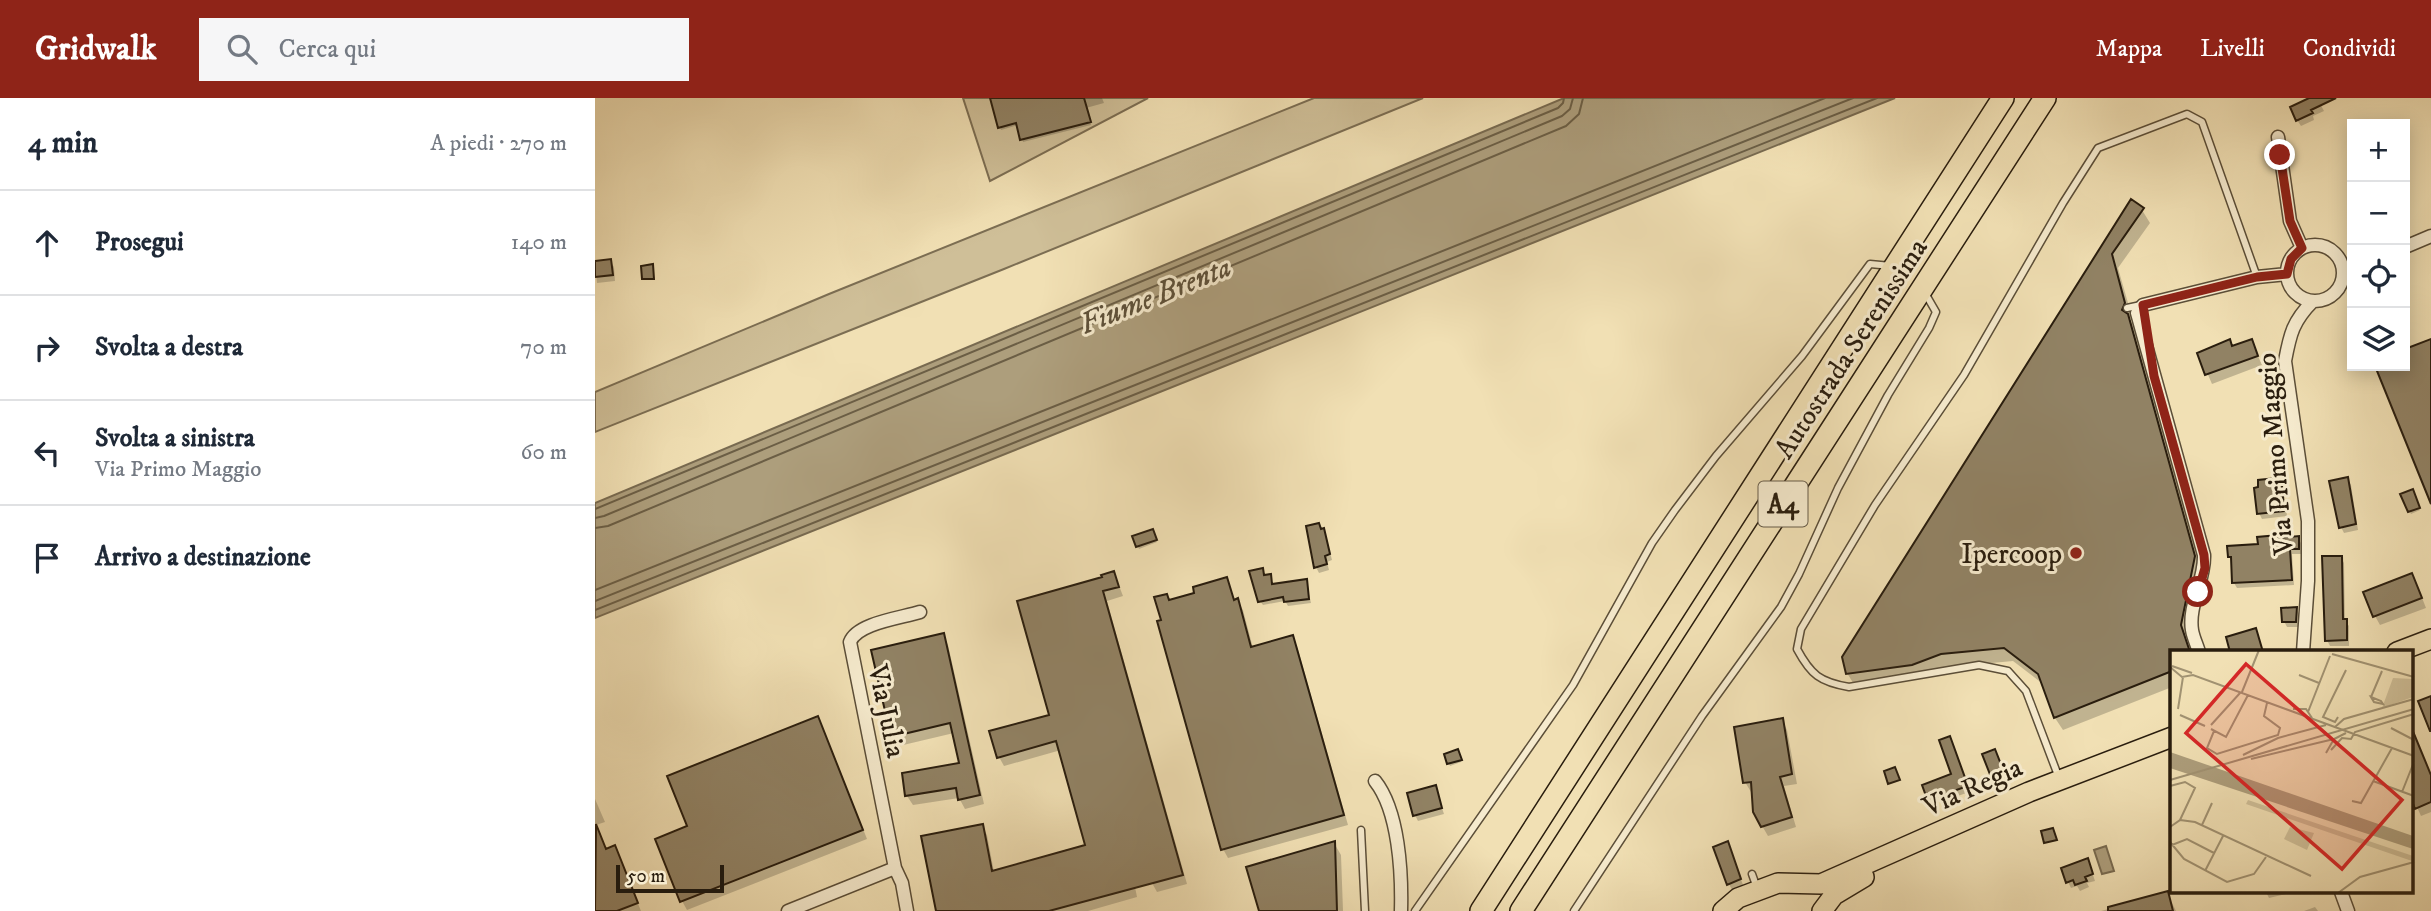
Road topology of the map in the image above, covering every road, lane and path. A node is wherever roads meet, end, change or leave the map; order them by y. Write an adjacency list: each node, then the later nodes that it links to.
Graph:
1 (2003, 98): 7 (highway, Autostrada Serenissima / A4)
2 (2045, 98): 11 (highway, Autostrada Serenissima / A4)
3 (2277, 137): 6 (street)
4 (2431, 236): 5 (street)
5 (2410, 245)
6 (2302, 248): 8 (street); 9 (street)
7 (1896, 266): 33 (lane); 34 (highway, Autostrada Serenissima / A4)
8 (2347, 266): 12 (street)
9 (2287, 274): 10 (street); 12 (street)
10 (2257, 277): 15 (street); 22 (lane)
11 (1922, 288): 35 (highway, Autostrada Serenissima / A4); 36 (lane)
12 (2313, 301): 16 (street, Via Primo Maggio)
13 (920, 612): 25 (street, Via Julia)
14 (2431, 639): 17 (main road)
15 (2198, 650)
16 (2303, 650)
17 (2402, 650)
18 (2431, 653): 19 (main road)
19 (2413, 660)
20 (2170, 738): 22 (main road, Via Regia)
21 (2170, 751): 37 (main road, Via Regia)
22 (2060, 779): 26 (main road, Via Regia)
23 (1375, 781): 32 (street)
24 (1361, 830): 31 (lane)
25 (895, 868): 29 (street); 30 (street, Via Julia)
26 (1796, 885): 28 (main road, Via Regia); 37 (main road, Via Regia)
27 (2342, 894): 38 (street)
28 (1725, 910)
29 (788, 911)
30 (907, 911)
31 (1366, 911)
32 (1401, 911)
33 (1415, 911)
34 (1481, 911)
35 (1521, 911)
36 (1574, 911)
37 (1819, 911)
38 (2348, 911)

